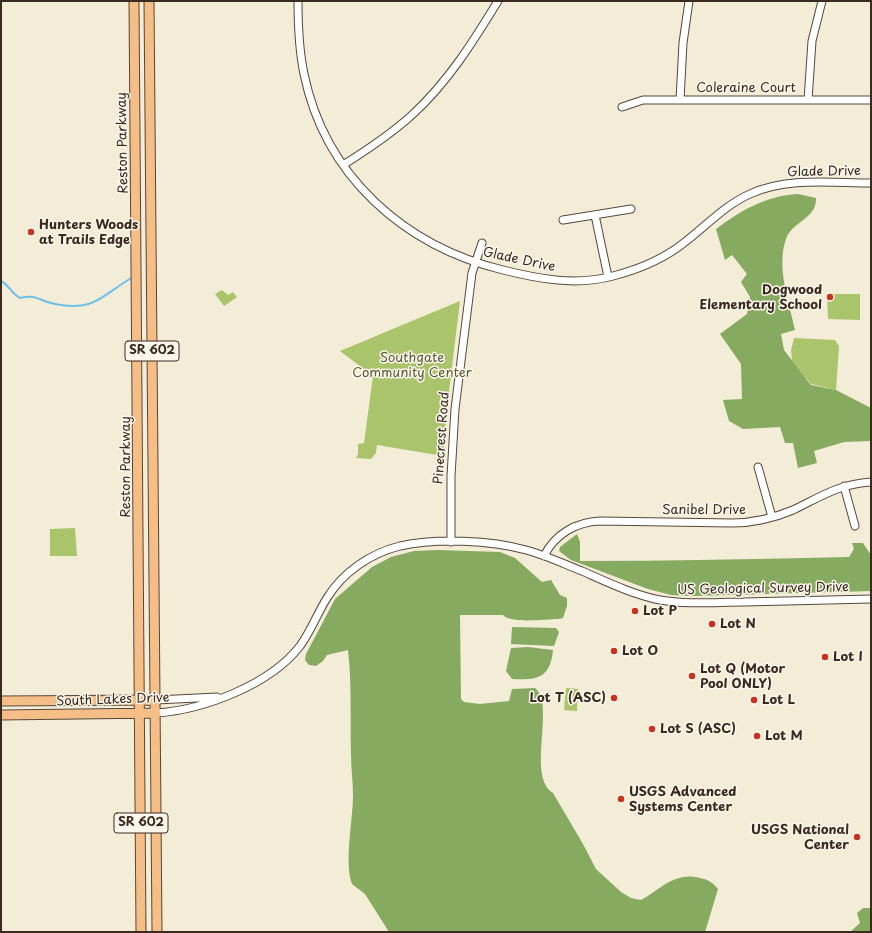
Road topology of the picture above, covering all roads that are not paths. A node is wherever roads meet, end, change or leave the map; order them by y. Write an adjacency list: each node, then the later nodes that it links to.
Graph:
1 (134, 1): 30 (main road, Reston Parkway / SR 602)
2 (150, 1): 28 (main road, Reston Parkway / SR 602)
3 (298, 1): 11 (street, Glade Drive)
4 (498, 1): 11 (street)
5 (689, 1): 7 (street)
6 (822, 1): 8 (street)
7 (680, 100): 8 (street, Coleraine Court); 10 (street, Coleraine Court)
8 (808, 100): 9 (street, Coleraine Court)
9 (871, 100)
10 (622, 107)
11 (343, 165): 17 (street, Glade Drive)
12 (871, 183): 18 (street, Glade Drive)
13 (631, 209): 14 (street)
14 (595, 215): 15 (street); 18 (street)
15 (564, 220)
16 (482, 243): 17 (street, Pinecrest Road)
17 (474, 262): 18 (street, Glade Drive); 24 (street, Pinecrest Road)
18 (608, 277)
19 (758, 467): 22 (street)
20 (871, 482): 21 (street, Sanibel Drive)
21 (844, 486): 22 (street, Sanibel Drive); 23 (street)
22 (772, 517): 25 (street, Sanibel Drive)
23 (855, 526)
24 (451, 542): 25 (street, South Lakes Drive); 27 (street, South Lakes Drive)
25 (544, 556): 26 (street, US Geological Survey Drive)
26 (871, 599)
27 (223, 696): 28 (street, South Lakes Drive); 31 (street, South Lakes Drive)
28 (156, 700): 30 (main road, South Lakes Drive); 31 (main road, Reston Parkway / SR 602)
29 (1, 701): 30 (main road, South Lakes Drive)
30 (140, 701): 32 (main road, Reston Parkway / SR 602)
31 (156, 713): 32 (main road, South Lakes Drive); 35 (main road, Reston Parkway / SR 602)
32 (140, 714): 33 (main road, South Lakes Drive); 34 (main road, Reston Parkway / SR 602)
33 (1, 715)
34 (141, 932)
35 (157, 932)

